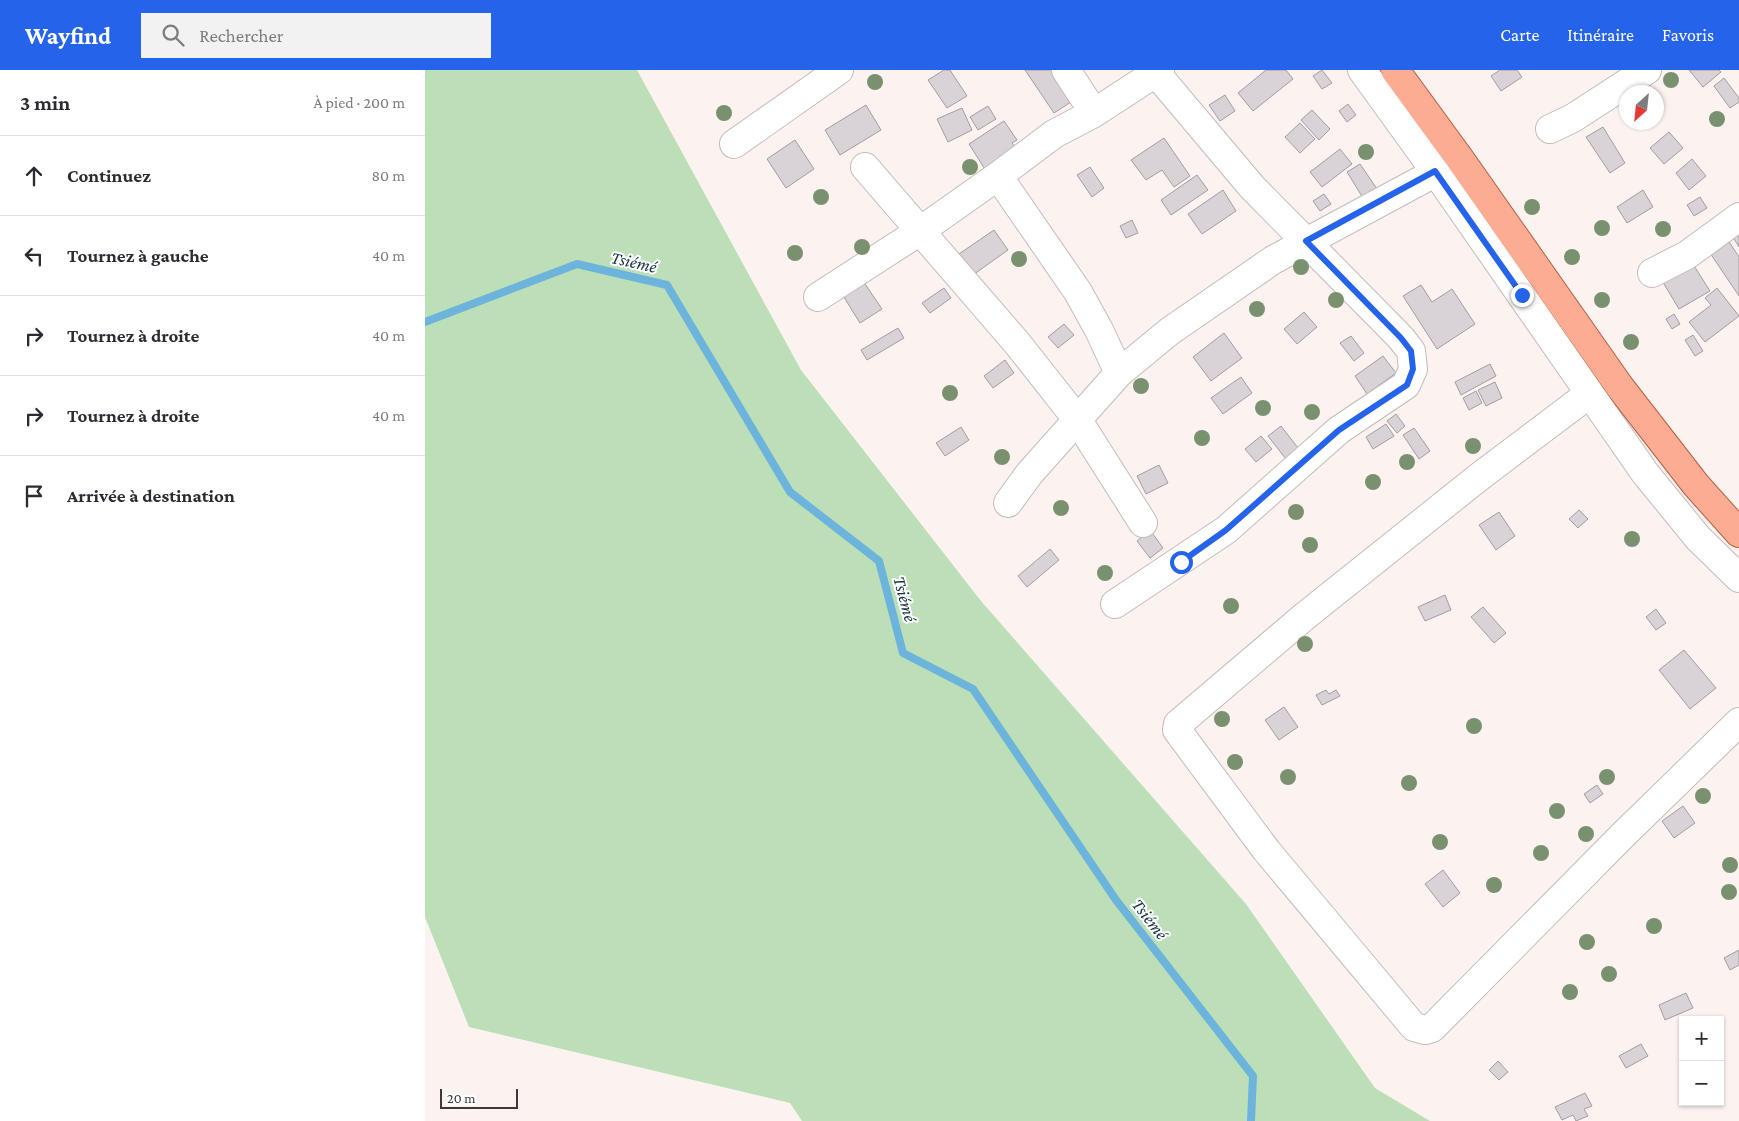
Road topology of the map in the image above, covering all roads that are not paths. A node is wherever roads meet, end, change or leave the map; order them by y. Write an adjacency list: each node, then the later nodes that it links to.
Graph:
1 (839, 70): 9 (street)
2 (1066, 70): 7 (street)
3 (1362, 70): 12 (street)
4 (1395, 70): 10 (main road)
5 (1647, 70): 8 (street)
6 (1158, 72): 7 (street); 16 (street)
7 (1094, 113): 13 (street)
8 (1550, 128)
9 (735, 144)
10 (1460, 159): 12 (street); 24 (main road)
11 (865, 167): 15 (street)
12 (1435, 171): 16 (street); 20 (street)
13 (998, 176): 15 (street); 19 (street)
14 (1739, 217): 17 (street)
15 (920, 231): 18 (street); 21 (street)
16 (1306, 241): 19 (street); 26 (street)
17 (1652, 273)
18 (818, 297)
19 (1119, 373): 21 (street)
20 (1589, 394): 25 (street); 27 (street)
21 (1077, 419): 22 (street); 23 (street)
22 (1008, 502)
23 (1143, 524)
24 (1739, 532)
25 (1739, 578)
26 (1115, 604)
27 (1739, 722)

